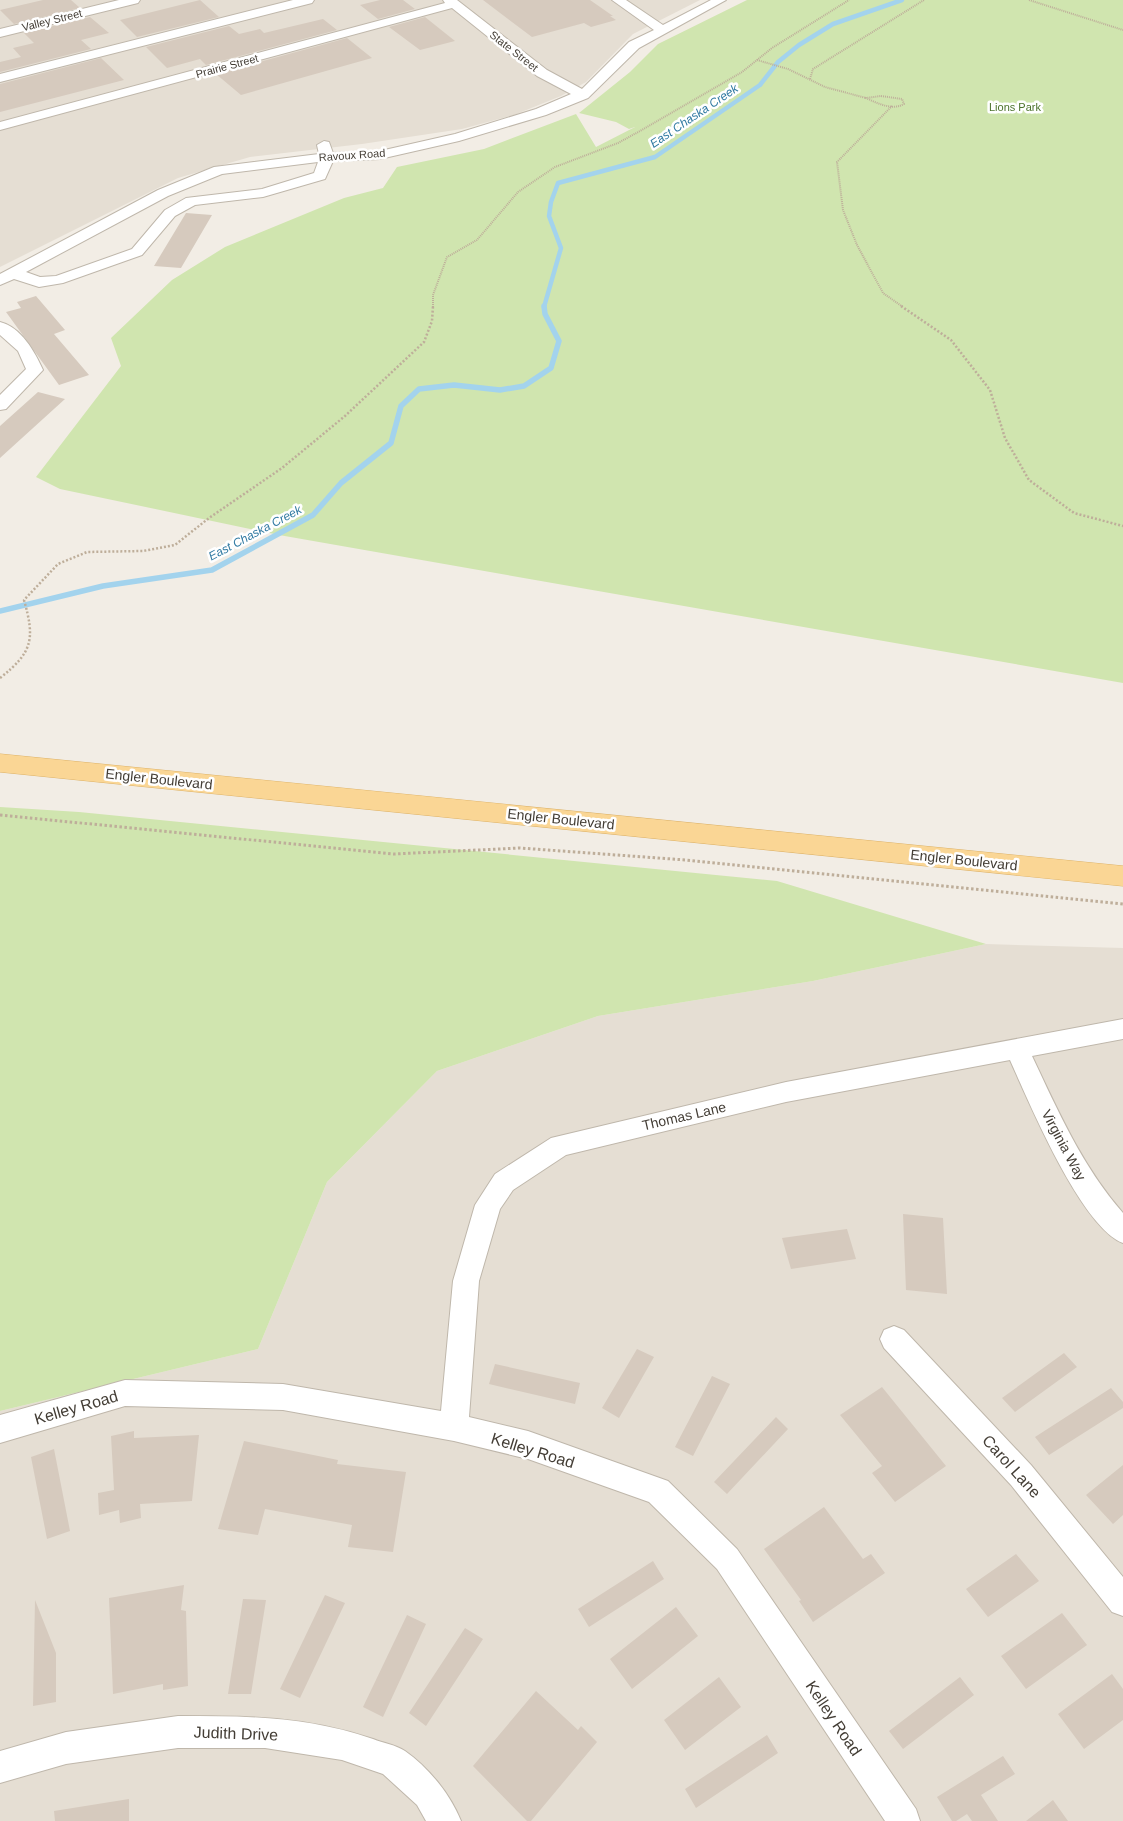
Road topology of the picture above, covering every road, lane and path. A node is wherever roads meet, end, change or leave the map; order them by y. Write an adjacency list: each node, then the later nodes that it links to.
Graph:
1 (134, 0): 11 (street, Valley Street)
2 (308, 0): 13 (street)
3 (618, 0): 9 (street)
4 (720, 0): 9 (street, Ravoux Road)
5 (848, 0): 12 (path)
6 (924, 0): 14 (path)
7 (1029, 0): 10 (path)
8 (451, 2): 15 (street, State Street); 18 (street, Prairie Street)
9 (661, 29): 15 (street, Ravoux Road)
10 (1123, 30)
11 (0, 33)
12 (757, 60): 14 (path); 24 (path)
13 (0, 78)
14 (810, 80): 16 (path)
15 (583, 95): 19 (street, Ravoux Road)
16 (866, 98): 17 (path); 17 (path)
17 (892, 106): 23 (path)
18 (0, 126)
19 (326, 151): 20 (street, Ravoux Road); 20 (street)
20 (6, 276)
21 (0, 328): 22 (street)
22 (0, 405)
23 (1123, 526)
24 (0, 678)
25 (0, 763): 27 (main road, Engler Boulevard)
26 (0, 815): 28 (path)
27 (1123, 876)
28 (1123, 904)
29 (1123, 1029): 30 (street, Thomas Lane)
30 (1017, 1050): 31 (street, Virginia Way); 33 (street, Thomas Lane)
31 (1123, 1231)
32 (894, 1338): 35 (street, Carol Lane)
33 (454, 1428): 34 (street, Kelley Road); 38 (street, Kelley Road)
34 (0, 1429)
35 (1123, 1601)
36 (0, 1767): 37 (street, Judith Drive)
37 (445, 1821)
38 (904, 1821)

